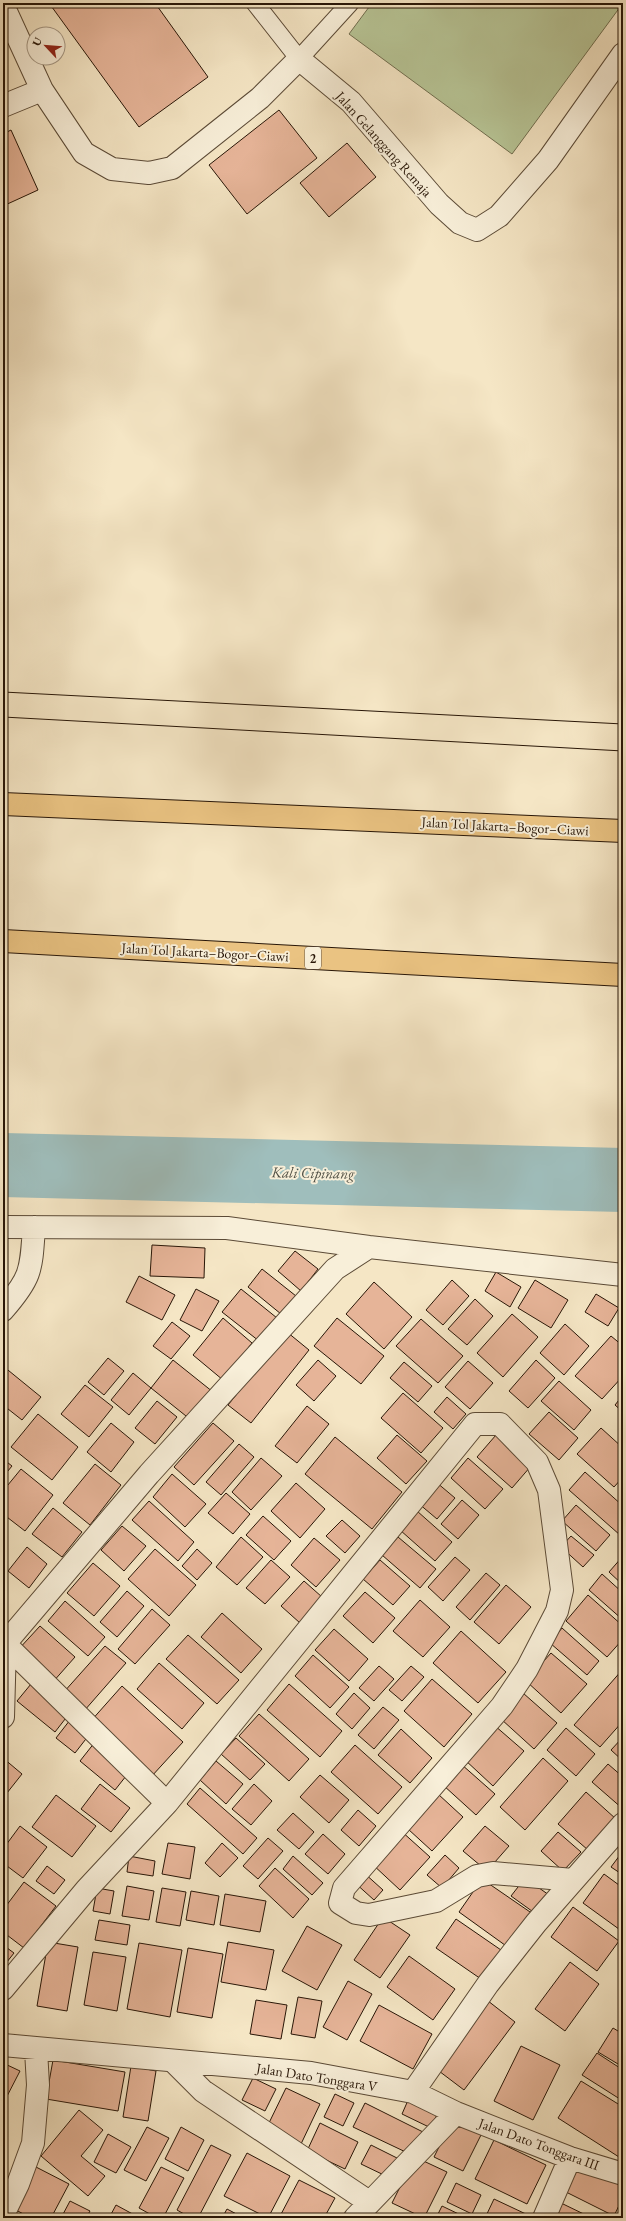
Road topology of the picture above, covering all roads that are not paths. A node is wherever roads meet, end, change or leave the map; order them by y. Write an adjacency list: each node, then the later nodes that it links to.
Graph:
1 (255, 3): 5 (lane)
2 (350, 3): 5 (lane)
3 (3, 5): 6 (street)
4 (623, 54): 5 (street, Jalan Gelanggang Remaja)
5 (299, 59): 6 (street)
6 (42, 90): 7 (street)
7 (3, 106)
8 (3, 804): 9 (highway, Jalan Tol Jakarta–Bogor–Ciawi)
9 (623, 832)
10 (3, 941): 11 (highway, Jalan Tol Jakarta–Bogor–Ciawi / 2)
11 (623, 975)
12 (3, 1227): 13 (street)
13 (34, 1227): 14 (street); 16 (street)
14 (368, 1247): 15 (street); 17 (street)
15 (623, 1275)
16 (3, 1310)
17 (4, 1645): 18 (street); 19 (street)
18 (3, 1717)
19 (167, 1803): 21 (street); 22 (street)
20 (623, 1824): 21 (street)
21 (573, 1880): 26 (street)
22 (3, 1989)
23 (3, 2046): 24 (street, Jalan Dato Tonggara V)
24 (36, 2050): 25 (street, Jalan Dato Tonggara V); 31 (street)
25 (173, 2061): 26 (street, Jalan Dato Tonggara V); 30 (street)
26 (413, 2092): 27 (street, Jalan Dato Tonggara V)
27 (456, 2113): 28 (street, Jalan Dato Tonggara III); 30 (street)
28 (570, 2158): 29 (street, Jalan Dato Tonggara III); 33 (street)
29 (621, 2171)
30 (370, 2202): 32 (street)
31 (3, 2215)
32 (355, 2218)
33 (544, 2218)

